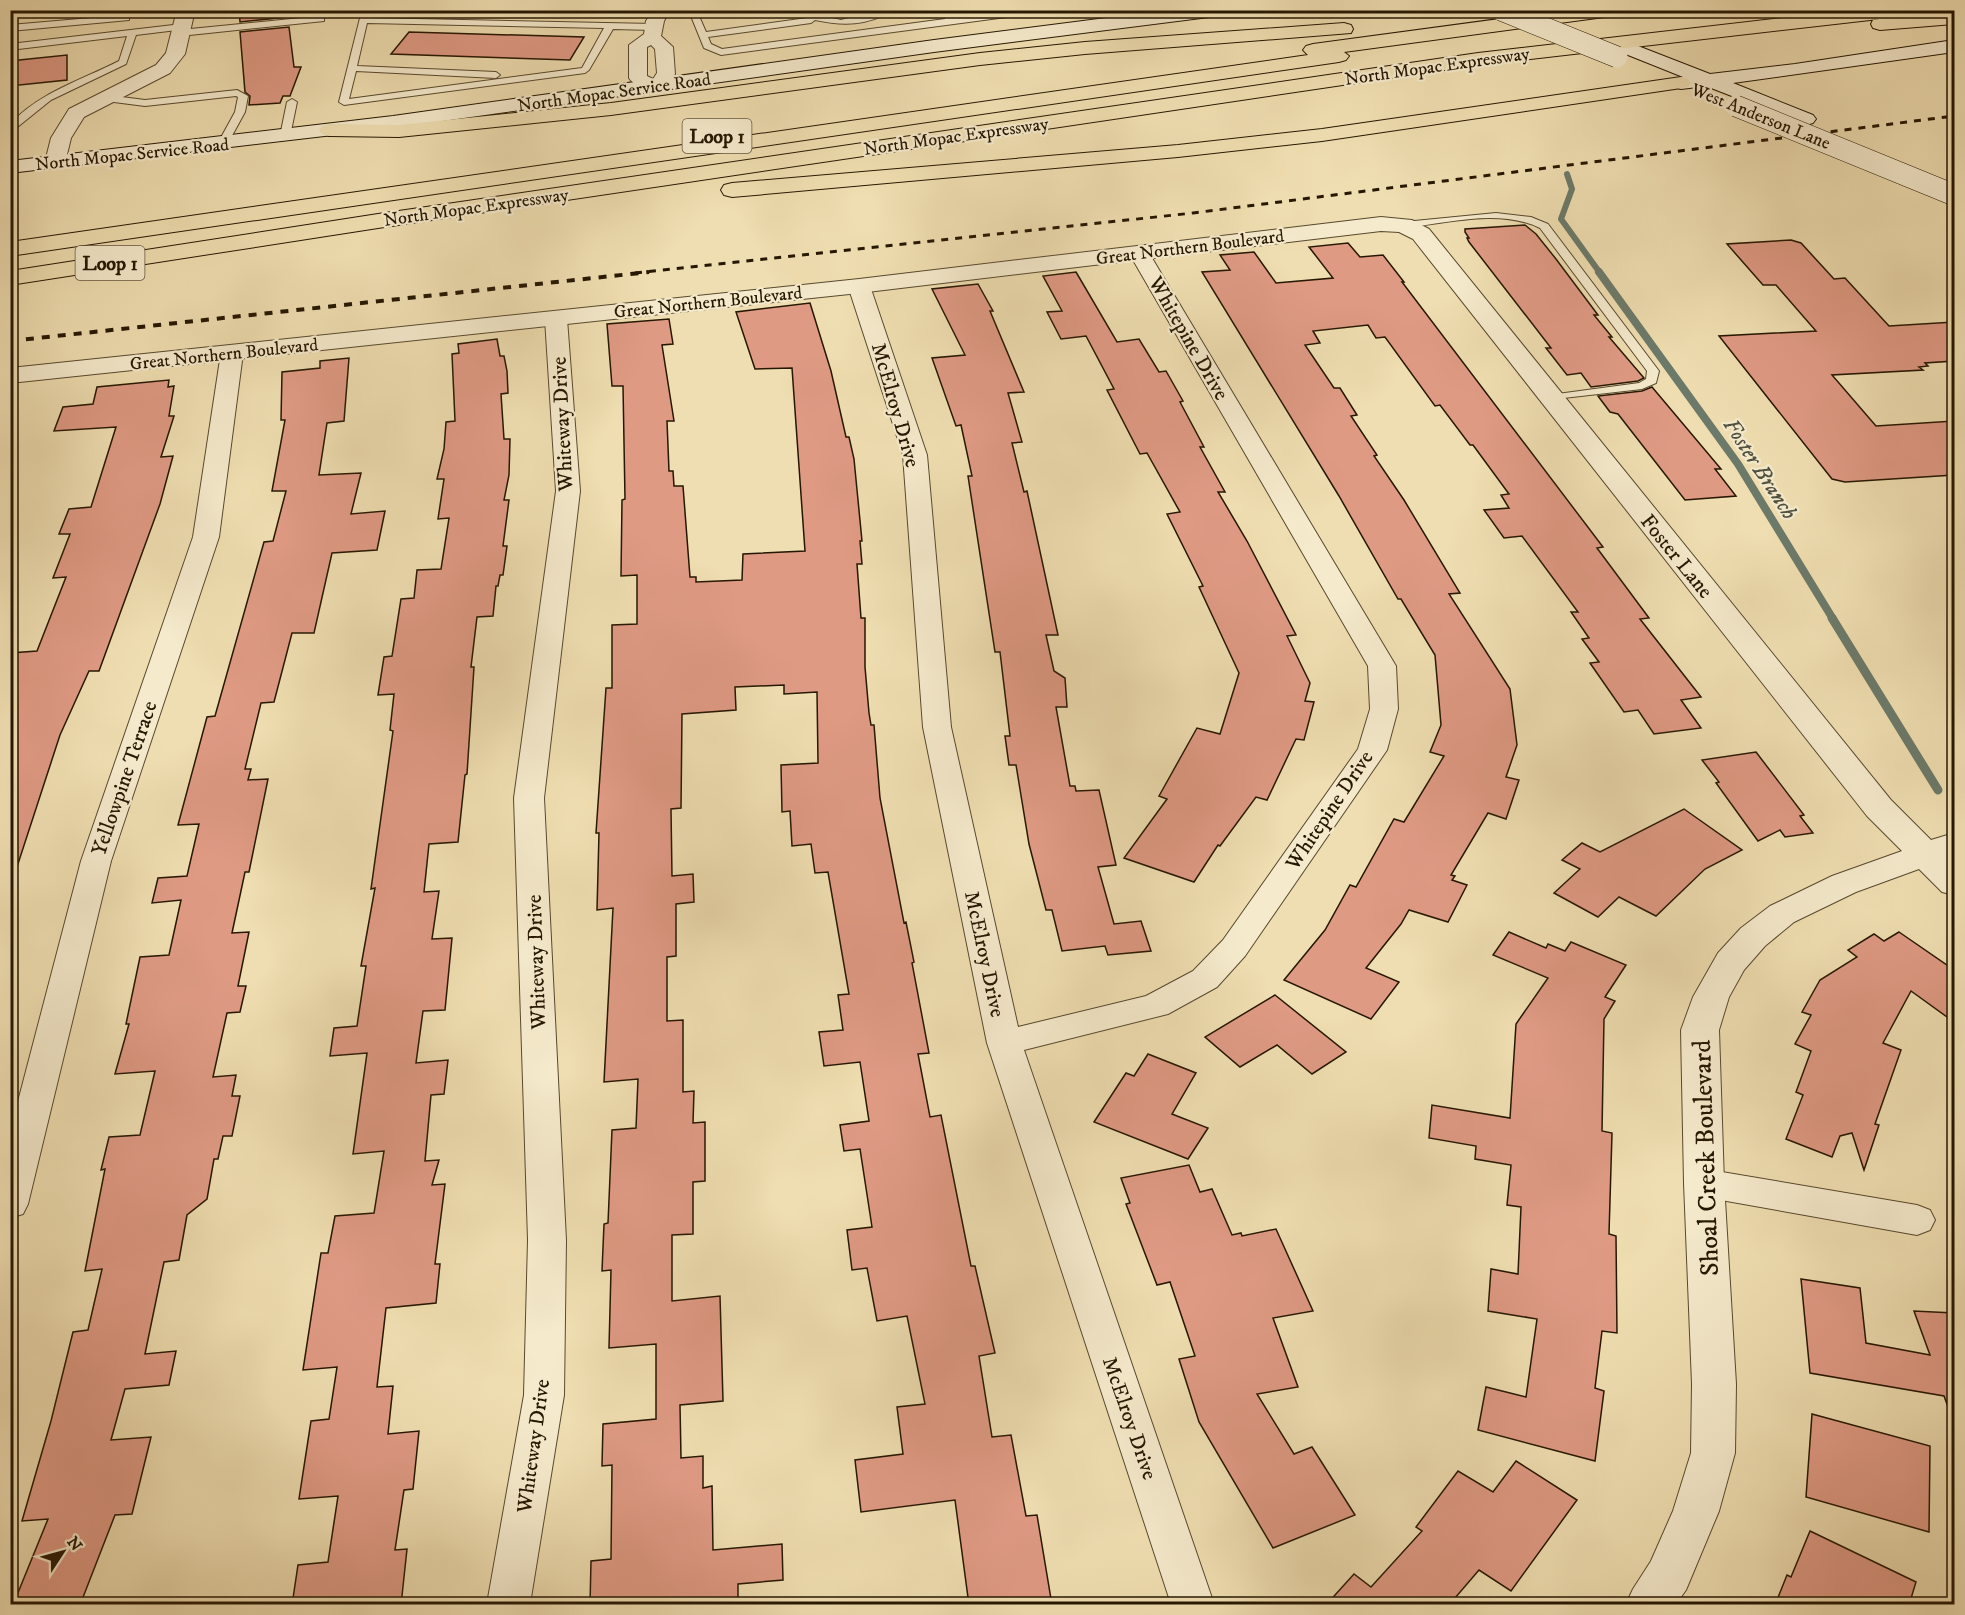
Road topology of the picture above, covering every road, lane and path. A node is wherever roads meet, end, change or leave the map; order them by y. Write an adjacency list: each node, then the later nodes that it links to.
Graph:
1 (889, 10): 16 (lane)
2 (954, 10): 18 (lane)
3 (1031, 10): 10 (lane)
4 (1217, 10): 34 (street, North Mopac Service Road)
5 (1501, 10): 32 (street, West Anderson Lane, bridge)
6 (1534, 10): 32 (street, West Anderson Lane)
7 (1549, 10): 39 (highway)
8 (1820, 10): 51 (highway)
9 (1905, 10): 23 (highway, North Mopac Expressway / Loop 1)
10 (1013, 12): 18 (lane)
11 (694, 13): 16 (lane); 19 (lane); 25 (lane)
12 (127, 14): 22 (lane); 26 (lane)
13 (365, 15): 21 (lane); 29 (lane)
14 (1618, 15): 48 (highway, North Mopac Expressway / Loop 1); 49 (highway)
15 (321, 19): 20 (lane)
16 (820, 19): 25 (lane)
17 (1954, 19): 23 (highway)
18 (950, 21): 25 (lane)
19 (657, 22): 21 (lane); 34 (street); 34 (street)
20 (183, 24): 24 (lane); 35 (street)
21 (610, 26): 31 (lane)
22 (10, 28)
23 (1731, 29): 46 (highway, North Mopac Expressway / Loop 1)
24 (132, 34): 26 (lane); 38 (lane)
25 (702, 35)
26 (119, 36): 28 (lane)
27 (1954, 46): 30 (street)
28 (10, 47)
29 (352, 68): 31 (lane); 31 (lane)
30 (1796, 70): 33 (street); 37 (street)
31 (538, 76)
32 (1682, 76): 33 (street); 45 (street, West Anderson Lane, bridge); 46 (highway)
33 (1709, 80): 37 (street, West Anderson Lane)
34 (655, 87): 39 (street, North Mopac Service Road)
35 (106, 98): 41 (lane); 42 (street)
36 (292, 102): 40 (lane)
37 (1806, 119): 44 (street, West Anderson Lane)
38 (10, 130)
39 (329, 130): 40 (street, North Mopac Service Road)
40 (285, 136): 41 (street, North Mopac Service Road)
41 (223, 143): 42 (street, North Mopac Service Road)
42 (56, 162): 43 (street, North Mopac Service Road)
43 (10, 167)
44 (1954, 178)
45 (1954, 195)
46 (378, 221): 52 (highway, North Mopac Expressway / Loop 1)
47 (1404, 225): 50 (street, Great Northern Boulevard); 57 (street, Foster Lane); 57 (lane)
48 (10, 237)
49 (10, 249)
50 (1139, 253): 53 (street, Great Northern Boulevard); 60 (street, Whitepine Drive)
51 (10, 264)
52 (10, 278)
53 (859, 286): 54 (street, Great Northern Boulevard); 60 (street, McElroy Drive)
54 (556, 319): 55 (street, Great Northern Boulevard); 64 (street, Whiteway Drive)
55 (232, 353): 56 (street, Great Northern Boulevard); 62 (street, Yellowpine Terrace)
56 (10, 376)
57 (1550, 398): 58 (street, Foster Lane)
58 (1940, 850): 59 (street, Foster Lane); 61 (street, Shoal Creek Boulevard)
59 (1954, 884)
60 (1004, 1043): 65 (street, McElroy Drive)
61 (1704, 1183): 63 (street); 66 (street, Shoal Creek Boulevard)
62 (10, 1204)
63 (1917, 1220)
64 (508, 1605)
65 (1193, 1605)
66 (1650, 1605)

